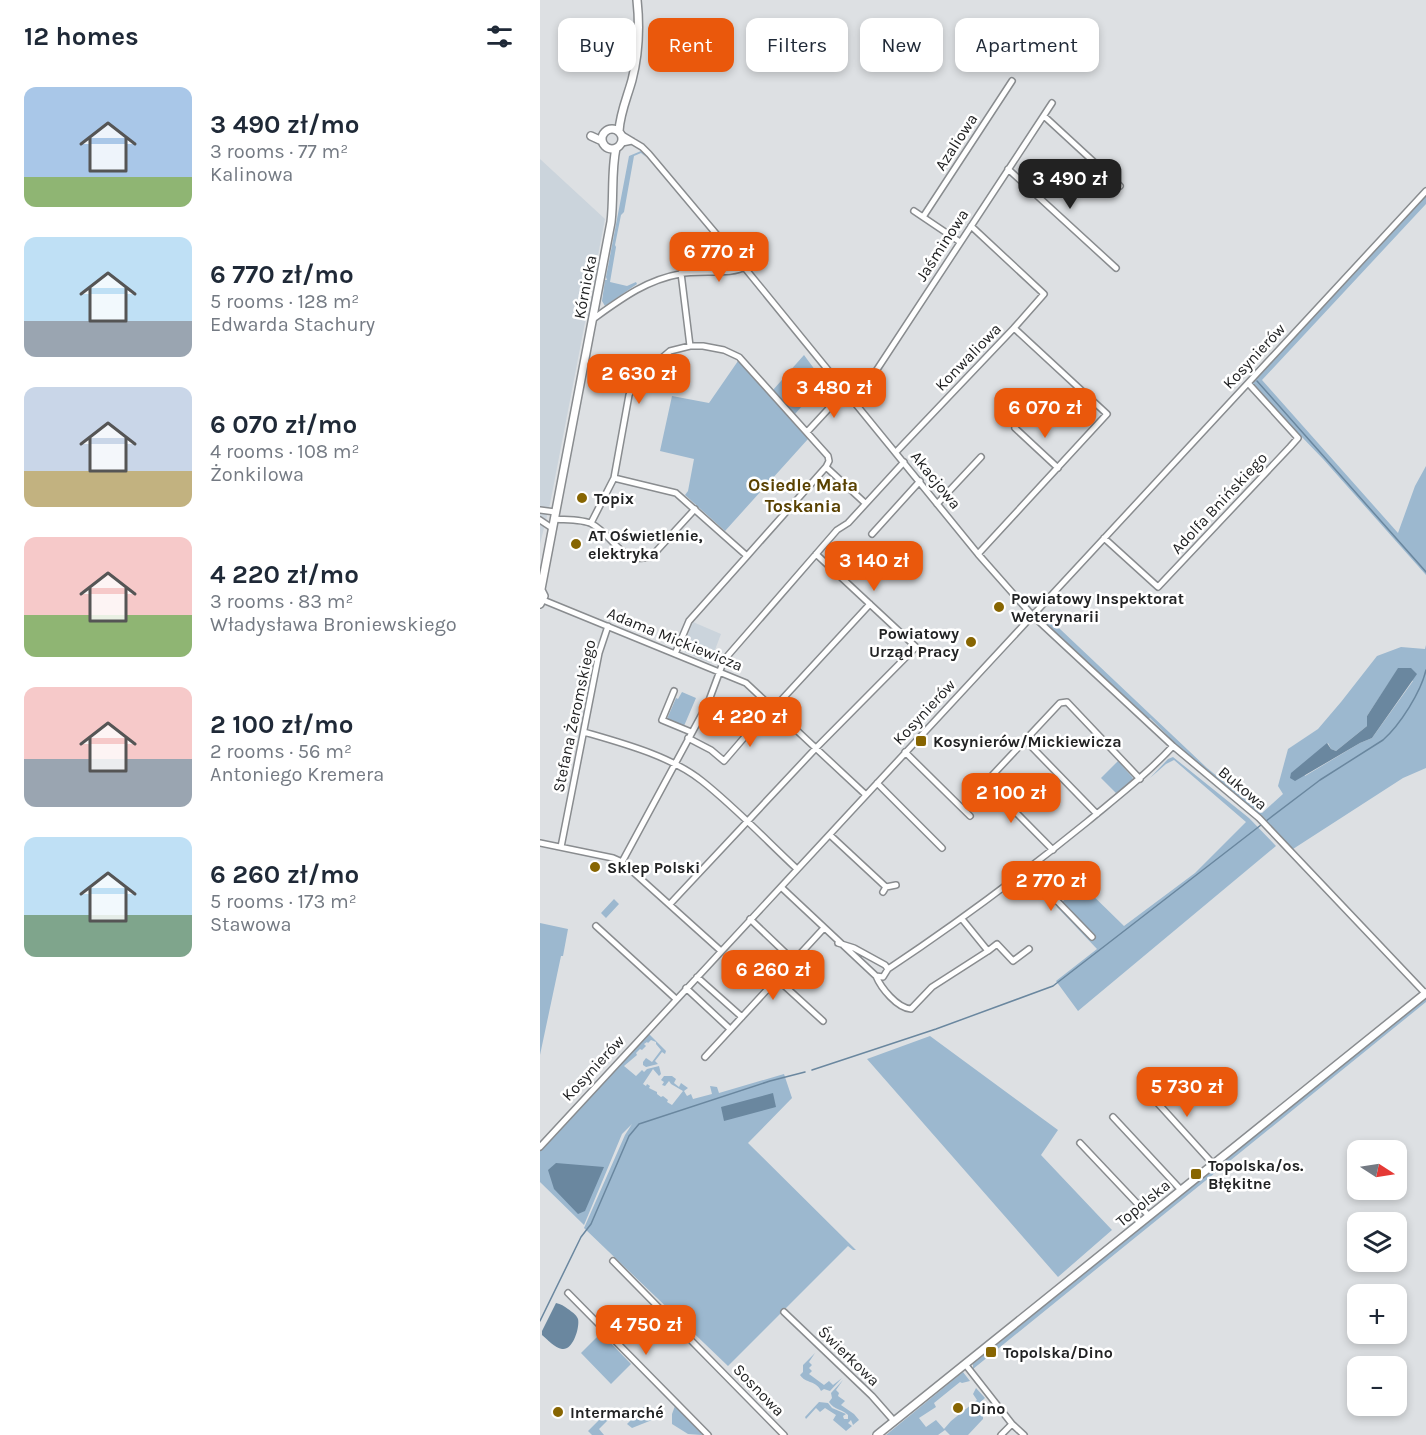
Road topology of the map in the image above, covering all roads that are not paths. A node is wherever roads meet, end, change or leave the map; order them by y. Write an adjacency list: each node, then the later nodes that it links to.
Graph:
1 (637, 0): 4 (street)
2 (1012, 81): 12 (street, Azaliowa)
3 (1052, 103): 5 (street, Jaśminowa)
4 (620, 116): 6 (street); 7 (street)
5 (1044, 116): 8 (street, Jaśminowa); 9 (street)
6 (605, 135): 7 (street); 7 (street)
7 (617, 141): 15 (street, Akacjowa); 18 (street, Kórnicka)
8 (1008, 169): 13 (street, Jaśminowa); 16 (street)
9 (1120, 186)
10 (1426, 190): 21 (street, Kosynierów)
11 (914, 211): 12 (street)
12 (923, 217): 14 (street)
13 (971, 225): 14 (street, Jaśminowa); 19 (street)
14 (960, 242): 23 (street, Jaśminowa)
15 (744, 267): 17 (street); 22 (street, Akacjowa)
16 (1116, 268)
17 (681, 273): 18 (street); 20 (street)
18 (593, 319): 37 (street, Kórnicka)
19 (1014, 328): 26 (street, Konwaliowa); 30 (street, Konwaliowa)
20 (690, 346): 25 (street); 31 (street)
21 (1248, 383): 42 (street, Kosynierów); 42 (street, Adolfa Bnińskiego)
22 (845, 391): 23 (street, Akacjowa); 25 (street)
23 (855, 403): 26 (street, Akacjowa)
24 (1015, 428): 30 (street)
25 (807, 432): 29 (street)
26 (896, 452): 28 (street, Akacjowa)
27 (981, 457): 34 (street)
28 (904, 462): 32 (street, Akacjowa); 33 (street)
29 (826, 467): 33 (street); 45 (street)
30 (1058, 468): 44 (street, Konwaliowa)
31 (614, 478): 35 (street); 39 (street)
32 (920, 481): 34 (street, Akacjowa); 41 (street)
33 (865, 503): 43 (street)
34 (937, 504): 44 (street, Akacjowa)
35 (695, 509): 39 (street); 45 (street)
36 (540, 510): 37 (street)
37 (555, 515): 39 (street); 40 (street, Kórnicka)
38 (540, 520): 40 (street)
39 (591, 523)
40 (552, 528): 46 (street, Kórnicka)
41 (872, 534)
42 (1104, 537): 51 (street, Kosynierów)
43 (816, 554): 50 (street); 54 (street)
44 (978, 554): 51 (street, Akacjowa)
45 (747, 556): 53 (street)
46 (546, 558): 47 (street, Kórnicka); 48 (street, Kórnicka)
47 (540, 569)
48 (541, 588): 49 (street, Kórnicka)
49 (541, 602): 52 (street, Adama Mickiewicza)
50 (870, 604): 57 (street); 62 (street)
51 (1032, 615): 61 (street, Bukowa); 63 (street, Kosynierów)
52 (608, 626): 53 (street, Adama Mickiewicza); 58 (street, Stefana Żeromskiego)
53 (675, 654): 54 (street, Adama Mickiewicza)
54 (720, 672): 56 (street); 57 (street, Adama Mickiewicza)
55 (674, 691): 59 (street)
56 (708, 703): 59 (street); 59 (street)
57 (774, 708): 62 (street, Adama Mickiewicza)
58 (584, 732): 64 (street); 73 (street, Stefana Żeromskiego)
59 (690, 735): 64 (street)
60 (1025, 740): 65 (street); 68 (street); 75 (street)
61 (1173, 746): 65 (street); 97 (street, Bukowa)
62 (816, 748): 67 (street, Adama Mickiewicza); 70 (street)
63 (905, 752): 66 (street, Kosynierów); 69 (street)
64 (673, 764): 70 (street); 76 (street)
65 (1140, 779): 68 (street)
66 (877, 783): 67 (street, Kosynierów); 74 (street)
67 (866, 795): 71 (street, Kosynierów)
68 (1096, 814): 75 (street)
69 (970, 816)
70 (746, 822): 77 (street); 81 (street)
71 (830, 835): 77 (street, Kosynierów); 79 (street)
72 (540, 843): 73 (street)
73 (561, 847): 76 (street)
74 (942, 848)
75 (1053, 850): 78 (street)
76 (622, 862): 81 (street)
77 (797, 869): 80 (street, Kosynierów)
78 (1027, 870): 82 (street); 86 (street)
79 (896, 885)
80 (780, 887): 83 (street, Kosynierów); 85 (street)
81 (670, 904): 89 (street)
82 (962, 919): 90 (street); 92 (street)
83 (750, 920): 89 (street, Kosynierów); 91 (street)
84 (596, 926): 98 (street)
85 (824, 928): 87 (street); 91 (street)
86 (1092, 937)
87 (838, 943): 92 (street); 93 (street)
88 (1029, 949): 90 (street)
89 (721, 951): 94 (street, Kosynierów)
90 (988, 951): 93 (street)
91 (794, 961): 95 (street)
92 (888, 969): 93 (street)
93 (876, 976)
94 (697, 977): 96 (street, Kosynierów); 99 (street)
95 (777, 979): 99 (street); 100 (street)
96 (686, 988): 98 (street, Kosynierów); 101 (street)
97 (1426, 993): 107 (street, Topolska)
98 (676, 999): 106 (street, Kosynierów)
99 (742, 1017): 101 (street)
100 (822, 1021)
101 (730, 1029): 102 (street)
102 (705, 1057)
103 (1144, 1088): 107 (street)
104 (1113, 1117): 108 (street)
105 (1080, 1143): 109 (street)
106 (540, 1147)
107 (1214, 1164): 108 (street, Topolska)
108 (1181, 1190): 109 (street, Topolska)
109 (1149, 1216): 113 (street, Topolska)
110 (613, 1261): 117 (street, Sosnowa)
111 (568, 1293): 116 (street)
112 (784, 1312): 114 (street, Świerkowa)
113 (966, 1364): 114 (street, Topolska); 115 (street)
114 (894, 1421): 118 (street, Topolska)
115 (1012, 1424): 119 (street); 120 (street)
116 (708, 1435)
117 (784, 1435)
118 (877, 1435)
119 (1001, 1435)
120 (1024, 1435)

